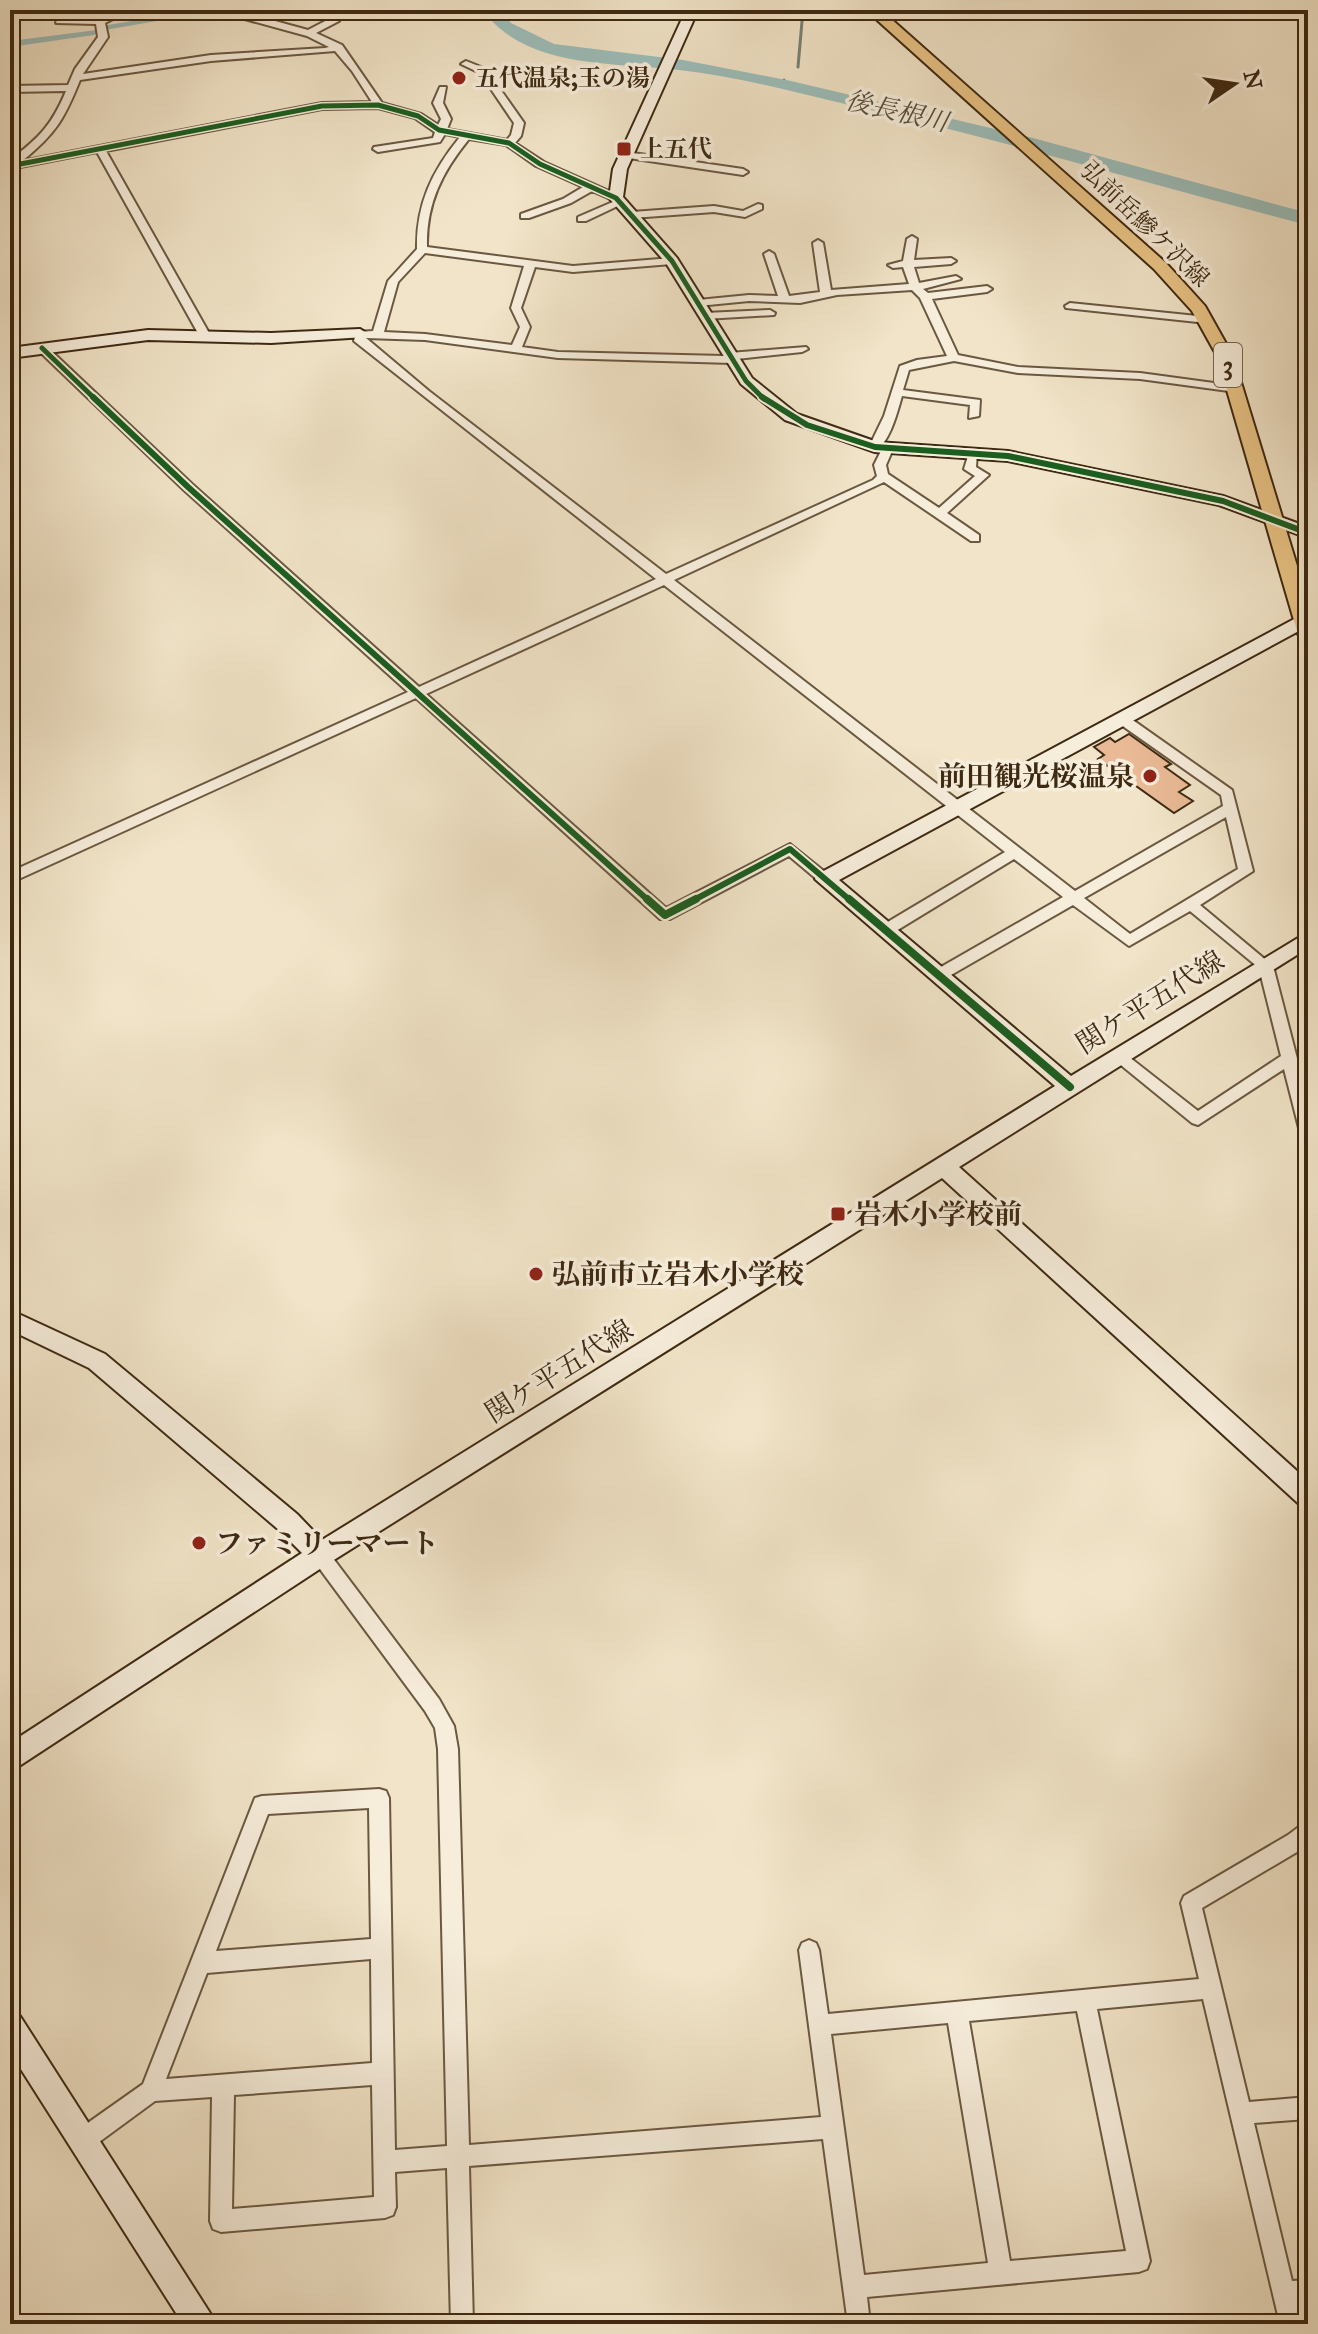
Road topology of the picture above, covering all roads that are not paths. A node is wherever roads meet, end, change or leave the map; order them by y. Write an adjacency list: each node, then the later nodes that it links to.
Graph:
1 (65, 10): 7 (street)
2 (126, 10): 7 (street)
3 (228, 10): 8 (street)
4 (330, 10): 8 (street)
5 (692, 10): 21 (street)
6 (873, 10): 48 (main road, 弘前岳鰺ケ沢線 / 3)
7 (102, 21): 11 (street)
8 (309, 33): 9 (street)
9 (339, 47): 11 (street); 15 (street)
10 (466, 64): 18 (street)
11 (79, 77): 12 (street)
12 (74, 88): 13 (street); 22 (street)
13 (10, 89)
14 (443, 89): 16 (street)
15 (378, 105): 16 (street); 19 (street)
16 (439, 130): 17 (street); 20 (street)
17 (466, 136): 18 (street); 32 (street)
18 (509, 143): 24 (street)
19 (100, 149): 22 (street); 49 (street)
20 (378, 149)
21 (626, 155): 23 (street); 25 (street)
22 (10, 165)
23 (743, 172)
24 (591, 187): 25 (street); 28 (street)
25 (618, 200): 27 (street); 29 (street)
26 (758, 207): 27 (street)
27 (632, 215): 34 (street)
28 (525, 216)
29 (582, 219)
30 (912, 239): 38 (street)
31 (818, 243): 42 (street)
32 (422, 250): 36 (street); 50 (street)
33 (769, 254): 44 (street)
34 (672, 261): 36 (street); 46 (street)
35 (951, 261): 38 (street)
36 (530, 265): 53 (street)
37 (893, 265): 38 (street)
38 (908, 266): 40 (street)
39 (956, 279): 40 (street)
40 (915, 287): 42 (street); 43 (street)
41 (987, 289): 43 (street)
42 (826, 295): 44 (street)
43 (925, 297): 57 (street)
44 (783, 300): 46 (street)
45 (1070, 306): 48 (street)
46 (702, 310): 47 (street); 56 (street)
47 (770, 313)
48 (1207, 320): 58 (main road, 弘前岳鰺ケ沢線 / 3)
49 (203, 333): 51 (street); 52 (street)
50 (378, 333): 51 (street); 53 (street)
51 (360, 334): 68 (street)
52 (42, 348): 55 (street); 70 (street)
53 (516, 349): 56 (street)
54 (802, 349): 56 (street)
55 (10, 353)
56 (730, 358): 61 (street)
57 (954, 358): 58 (street); 59 (street)
58 (1236, 389): 65 (main road, 弘前岳鰺ケ沢線 / 3)
59 (896, 392): 60 (street); 61 (street)
60 (973, 416)
61 (881, 448): 62 (street); 63 (street)
62 (973, 455): 64 (street); 65 (street)
63 (883, 476): 64 (street); 68 (street)
64 (939, 514): 67 (street)
65 (1274, 518): 66 (street); 69 (main road, 弘前岳鰺ケ沢線 / 3)
66 (1307, 532)
67 (975, 538)
68 (665, 579): 70 (street); 72 (street)
69 (1307, 625): 71 (street)
70 (418, 692): 75 (street); 76 (street)
71 (1122, 719): 72 (street); 73 (street)
72 (957, 807): 74 (street); 76 (street)
73 (1231, 808): 77 (street); 78 (street)
74 (1015, 852): 77 (street); 79 (street)
75 (10, 878)
76 (825, 879): 79 (street)
77 (1071, 897): 78 (street); 82 (street)
78 (1190, 904): 81 (street)
79 (886, 930): 82 (street)
80 (1308, 939): 81 (street, 関ケ平五代線)
81 (1266, 966): 83 (street, 関ケ平五代線); 84 (street)
82 (939, 975): 85 (street)
83 (1119, 1057): 84 (street); 85 (street, 関ケ平五代線)
84 (1290, 1058): 86 (street)
85 (1070, 1087): 87 (street, 関ケ平五代線)
86 (1308, 1132)
87 (943, 1166): 89 (street); 90 (street, 関ケ平五代線)
88 (10, 1319): 90 (street)
89 (1308, 1496)
90 (320, 1555): 91 (street, 関ケ平五代線); 108 (street)
91 (10, 1759)
92 (1308, 1830): 96 (street)
93 (382, 1948): 95 (street); 95 (street); 101 (street)
94 (809, 1950): 99 (street)
95 (200, 1963): 103 (street)
96 (1211, 1988): 97 (street); 105 (street)
97 (1085, 2000): 98 (street); 110 (street)
98 (957, 2012): 99 (street); 110 (street)
99 (819, 2025): 106 (street)
100 (10, 2026): 107 (street)
101 (383, 2073): 102 (street); 109 (street)
102 (223, 2085): 103 (street); 109 (street)
103 (151, 2091): 107 (street)
104 (1308, 2108): 105 (street)
105 (1241, 2113): 113 (street)
106 (833, 2127): 108 (street); 111 (street)
107 (83, 2140): 114 (street)
108 (457, 2156): 109 (street); 115 (street)
109 (385, 2162)
110 (1001, 2273): 111 (street)
111 (854, 2287): 116 (street)
112 (1308, 2291): 113 (street)
113 (1283, 2293): 117 (street)
114 (201, 2324)
115 (462, 2324)
116 (859, 2324)
117 (1291, 2324)

